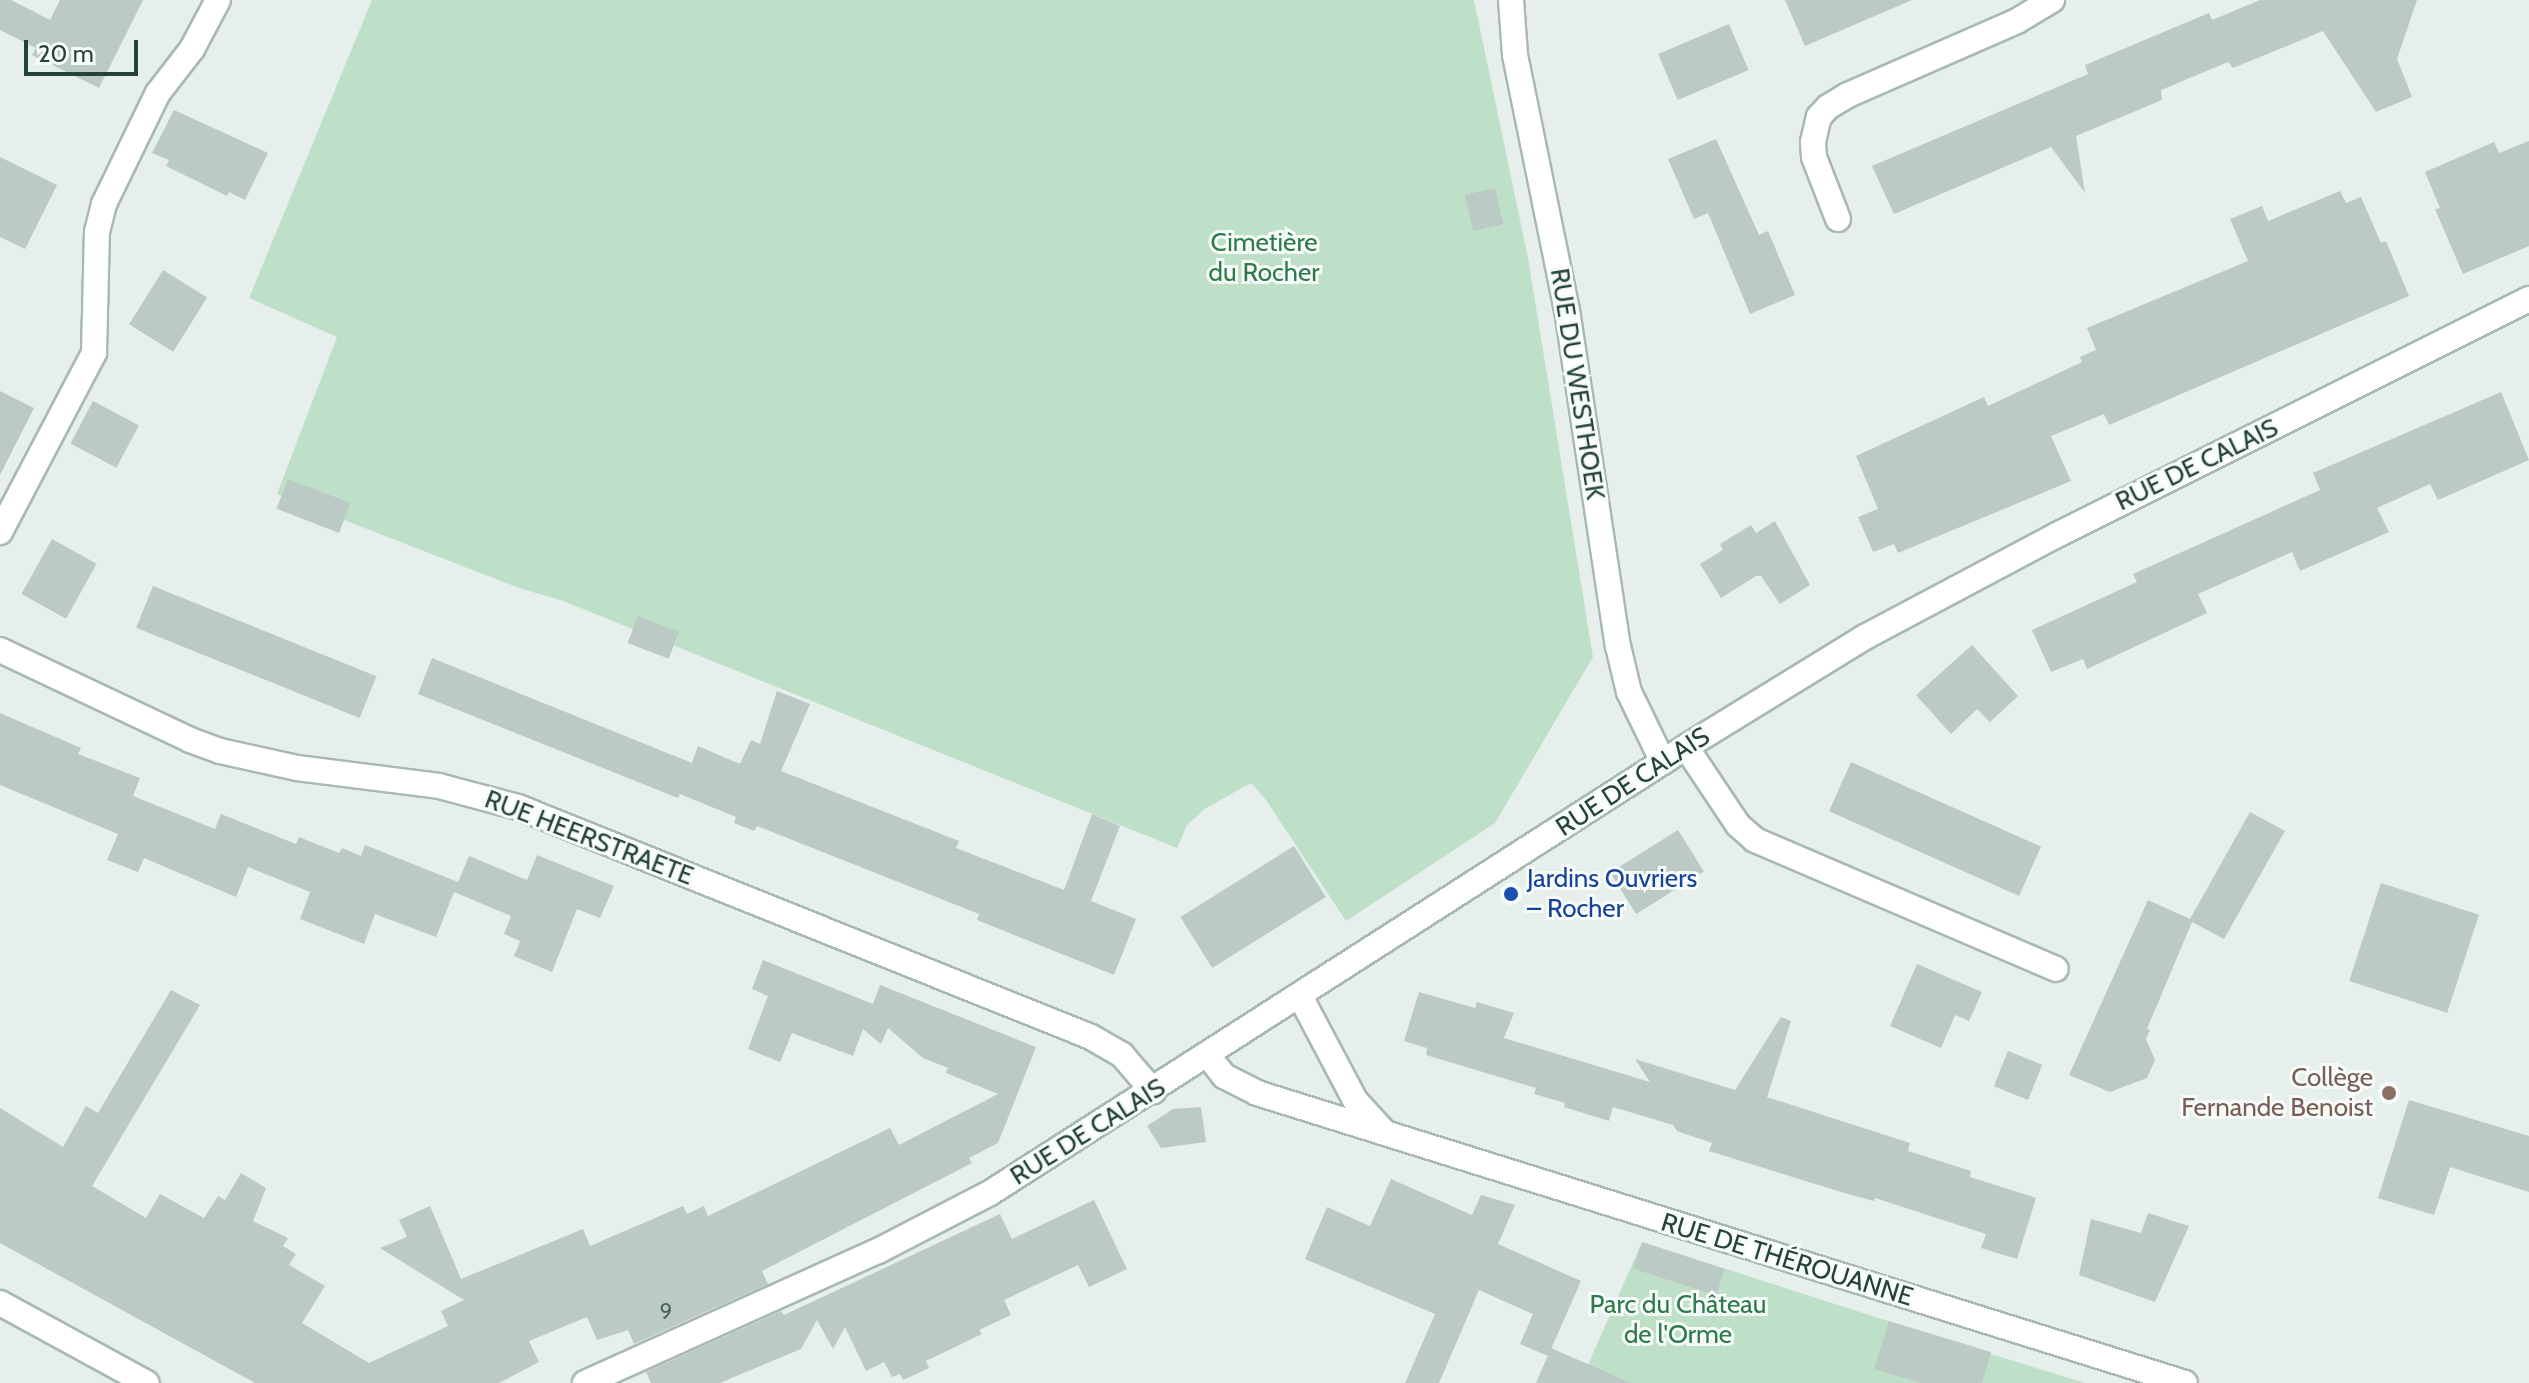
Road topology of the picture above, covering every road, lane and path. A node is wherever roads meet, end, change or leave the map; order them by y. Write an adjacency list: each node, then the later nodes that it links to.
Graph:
1 (218, 0): 6 (street)
2 (1511, 0): 9 (street, RUE DU WESTHOEK)
3 (2052, 0): 4 (street)
4 (1838, 219)
5 (2529, 299): 8 (street, RUE DE CALAIS)
6 (0, 532)
7 (0, 650): 13 (street, RUE HEERSTRAETE)
8 (1686, 747): 9 (street, RUE DE CALAIS); 10 (street)
9 (1663, 762): 11 (street, RUE DE CALAIS)
10 (2056, 969)
11 (1300, 996): 12 (street, RUE DE CALAIS); 14 (street, RUE DE THÉROUANNE)
12 (1208, 1056): 13 (street, RUE DE CALAIS); 14 (street, RUE DE THÉROUANNE)
13 (1153, 1091): 17 (street, RUE DE CALAIS)
14 (1390, 1136): 18 (street, RUE DE THÉROUANNE)
15 (0, 1303): 16 (street)
16 (147, 1383)
17 (585, 1383)
18 (2185, 1383)

